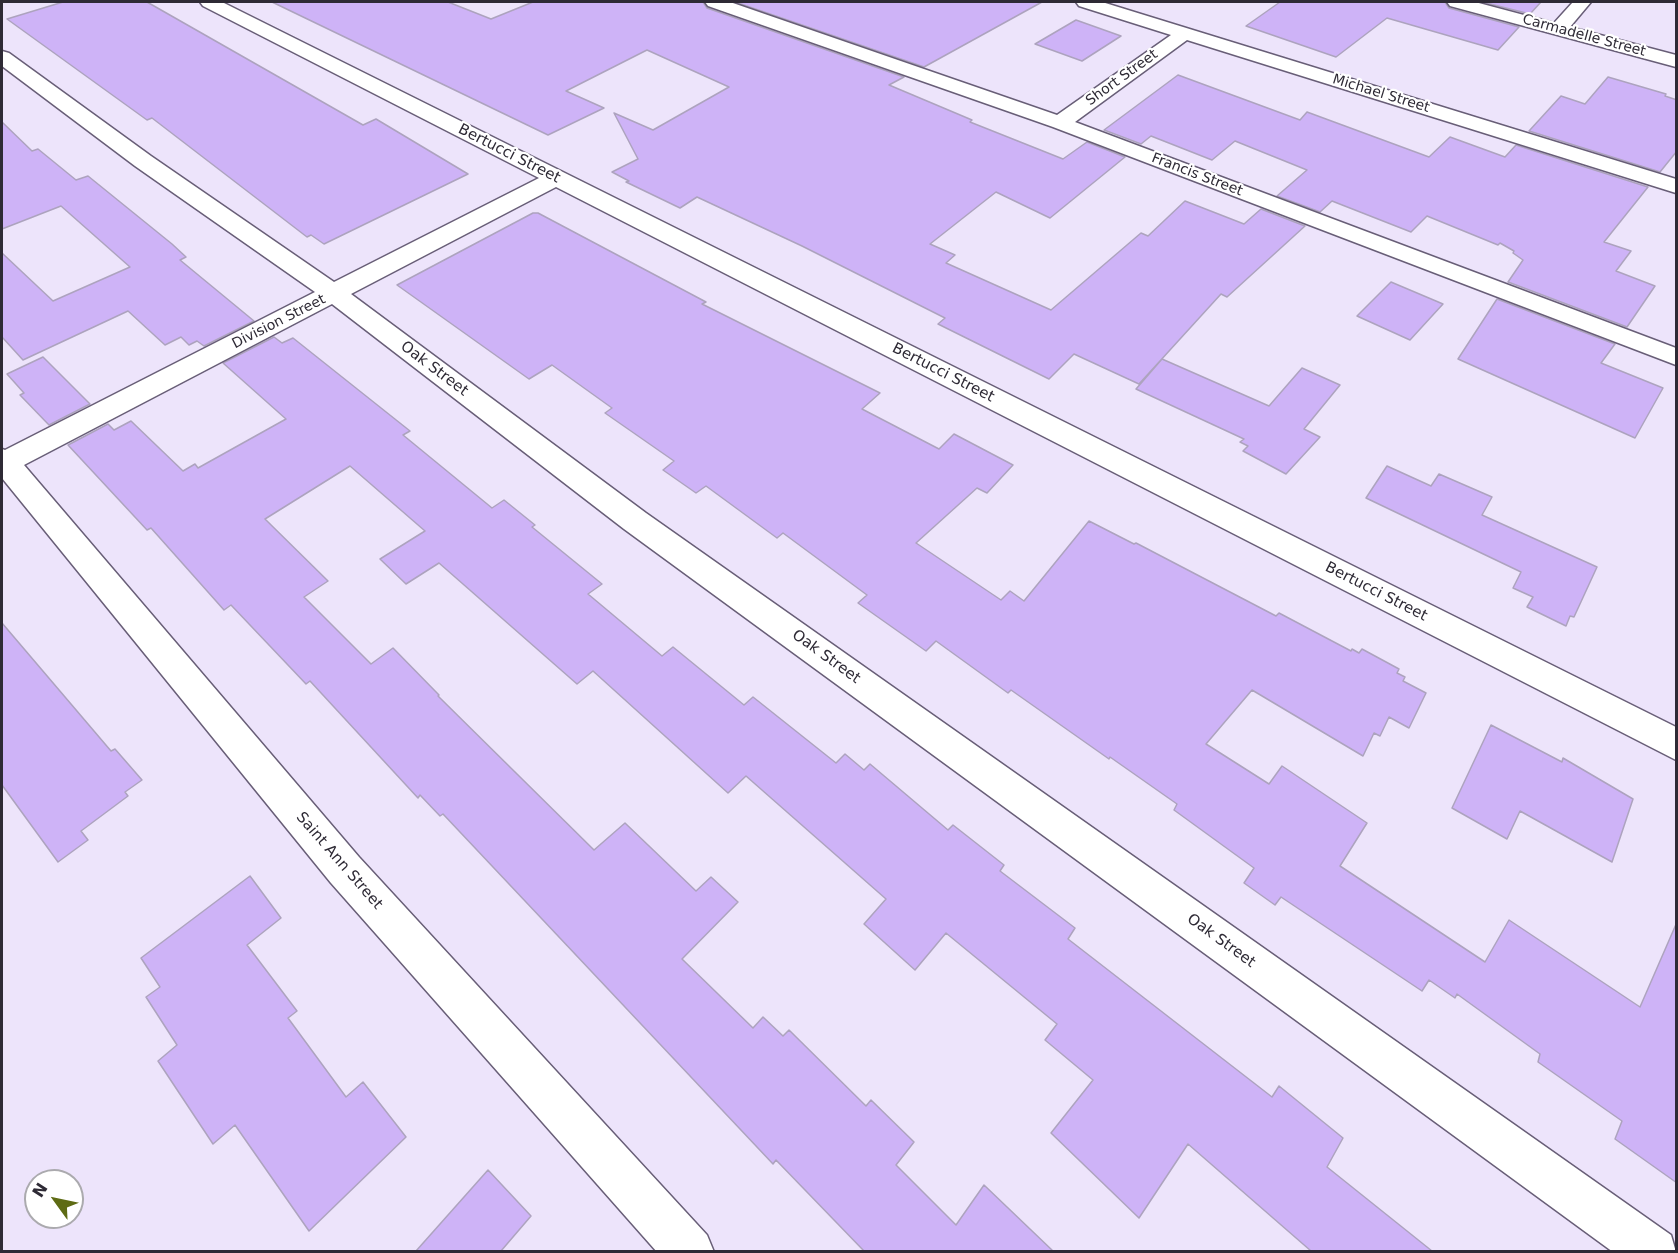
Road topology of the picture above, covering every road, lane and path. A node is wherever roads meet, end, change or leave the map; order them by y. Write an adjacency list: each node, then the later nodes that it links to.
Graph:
1 (209, 2): 11 (street, Bertucci Street)
2 (714, 2): 10 (street, Francis Street)
3 (1085, 2): 7 (street, Michael Street)
4 (1456, 2): 6 (street, Carmadelle Street)
5 (1582, 2): 6 (street)
6 (1557, 29): 9 (street, Carmadelle Street)
7 (1185, 33): 10 (street, Short Street); 12 (street, Michael Street)
8 (2, 57): 13 (street, Oak Street)
9 (1677, 61)
10 (1059, 123): 14 (street, Francis Street)
11 (556, 178): 13 (street, Division Street); 16 (street, Bertucci Street)
12 (1677, 186)
13 (335, 294): 15 (street, Division Street); 18 (street, Oak Street)
14 (1677, 357)
15 (3, 462): 17 (street, Saint Ann Street)
16 (1677, 744)
17 (690, 1251)
18 (1654, 1251)

